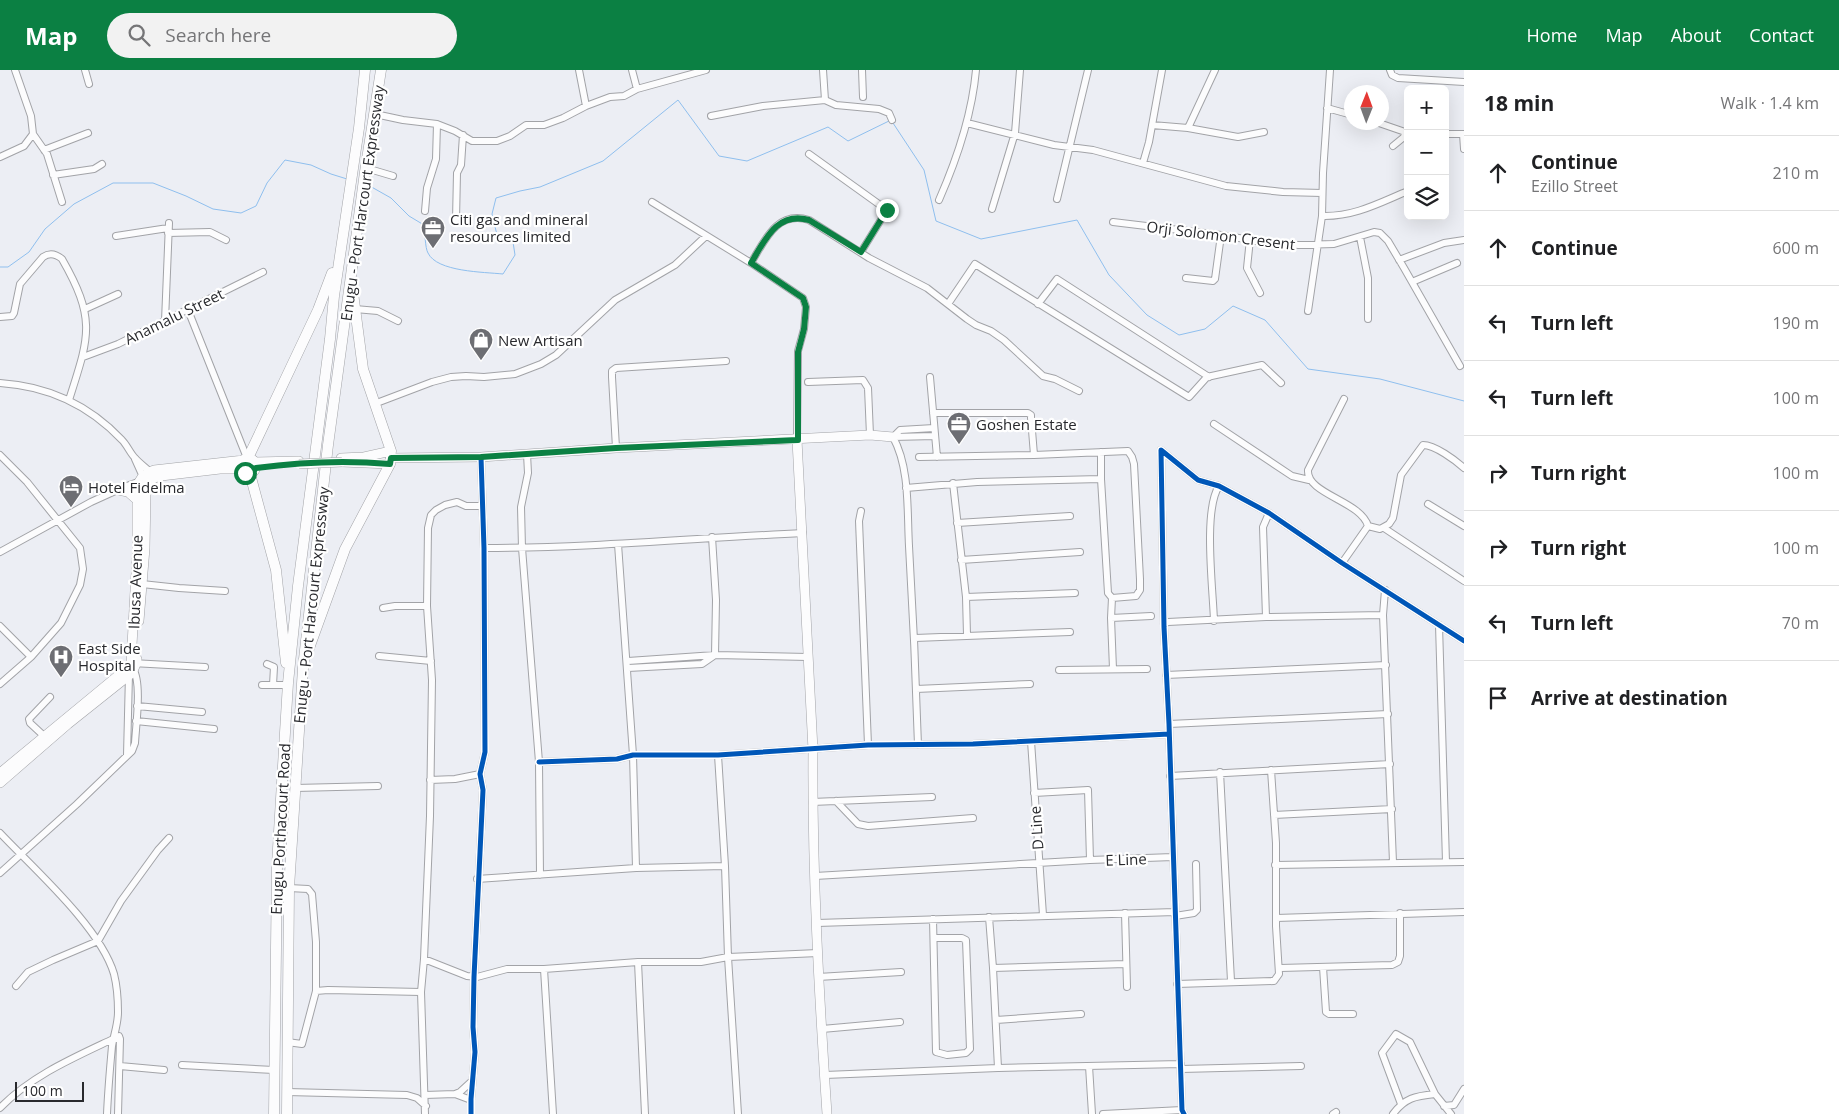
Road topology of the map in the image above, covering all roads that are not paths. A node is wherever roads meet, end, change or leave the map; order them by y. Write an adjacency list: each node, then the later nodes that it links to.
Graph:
1 (15, 70): 35 (street)
2 (85, 70): 18 (street)
3 (365, 70): 73 (highway, Enugu Porthacourt Road)
4 (381, 70): 25 (highway, Enugu - Port Harcourt Expressway)
5 (579, 70): 22 (street)
6 (632, 70): 19 (street)
7 (706, 70): 19 (street)
8 (823, 70): 21 (street)
9 (862, 70): 20 (street)
10 (976, 70): 28 (street)
11 (1020, 70): 37 (street)
12 (1088, 70): 42 (street)
13 (1162, 70): 30 (street)
14 (1215, 70): 32 (street)
15 (1330, 70): 23 (street)
16 (1390, 70): 17 (street)
17 (1464, 82)
18 (88, 84)
19 (637, 89): 22 (street)
20 (863, 98)
21 (825, 100): 26 (street); 27 (street)
22 (586, 106): 40 (street)
23 (1328, 108): 24 (street); 53 (street)
24 (1344, 113)
25 (374, 114): 29 (street); 50 (highway, Enugu - Port Harcourt Expressway)
26 (711, 116)
27 (892, 120)
28 (967, 123): 37 (street); 56 (street)
29 (437, 124): 40 (street); 60 (street)
30 (1152, 125): 32 (street); 48 (street)
31 (1389, 127): 34 (street)
32 (1188, 128): 33 (street)
33 (1264, 132)
34 (1404, 132)
35 (33, 134): 45 (street); 47 (street)
36 (88, 134): 45 (street)
37 (1015, 134): 42 (street); 59 (street)
38 (1449, 134): 39 (street)
39 (1463, 134): 44 (street)
40 (463, 136): 62 (street)
41 (1404, 137): 43 (street)
42 (1071, 146): 48 (street); 55 (street)
43 (1393, 146)
44 (1464, 149)
45 (44, 150): 51 (street)
46 (809, 154): 74 (street)
47 (0, 157)
48 (1143, 163): 53 (street)
49 (102, 164): 51 (street)
50 (365, 170): 52 (street); 79 (highway, Enugu - Port Harcourt Expressway)
51 (53, 175): 57 (street)
52 (393, 176)
53 (1322, 193): 61 (street)
54 (1404, 193): 61 (street)
55 (1057, 199)
56 (939, 200)
57 (62, 202)
58 (652, 202): 67 (street)
59 (992, 209)
60 (425, 211)
61 (1322, 216): 72 (street)
62 (456, 220)
63 (1113, 222): 65 (street, Orji Solomon Cresent)
64 (168, 228): 66 (street); 70 (street); 92 (street)
65 (1221, 235): 69 (street, Orji Solomon Cresent); 80 (street)
66 (116, 236)
67 (706, 236): 76 (street); 105 (street)
68 (1360, 237): 72 (street, Orji Solomon Cresent); 75 (street, Orji Solomon Cresent); 91 (street)
69 (1250, 239): 72 (street, Orji Solomon Cresent); 82 (street)
70 (226, 240)
71 (1464, 240): 75 (street)
72 (1317, 243): 89 (street)
73 (340, 248): 122 (highway); 188 (highway, Enugu Porthacourt Road)
74 (861, 252): 76 (street); 84 (street)
75 (1399, 260): 81 (street, Orji Solomon Cresent)
76 (751, 263): 112 (street)
77 (1456, 263): 81 (street)
78 (263, 272): 88 (street, Anamalu Street)
79 (351, 277): 87 (highway); 182 (highway, Enugu - Port Harcourt Expressway)
80 (1186, 278)
81 (1412, 282): 96 (street, Orji Solomon Cresent)
82 (1260, 293)
83 (118, 294): 86 (street)
84 (948, 304): 85 (street); 102 (street)
85 (1038, 304): 98 (street); 98 (street)
86 (85, 309): 90 (street); 94 (street)
87 (355, 309): 93 (street); 105 (highway)
88 (188, 310): 92 (street, Anamalu Street); 122 (street)
89 (1308, 311)
90 (0, 317)
91 (1368, 319)
92 (166, 321): 94 (street, Anamalu Street)
93 (398, 321)
94 (83, 357): 103 (street)
95 (726, 361): 113 (street)
96 (1460, 366)
97 (930, 377): 106 (street)
98 (1209, 377): 101 (street)
99 (808, 382): 109 (street)
100 (0, 383): 103 (street)
101 (1281, 384)
102 (1078, 391)
103 (69, 400): 124 (street)
104 (1344, 400): 126 (street)
105 (374, 404): 120 (highway)
106 (933, 413): 108 (street); 116 (street)
107 (1214, 424): 126 (street)
108 (934, 428): 110 (street); 111 (street)
109 (870, 435): 111 (main road); 112 (main road)
110 (935, 436): 111 (street); 119 (street)
111 (893, 437): 129 (street)
112 (798, 440): 113 (main road); 142 (main road)
113 (616, 448): 115 (main road)
114 (1101, 452): 116 (street); 125 (street); 157 (street)
115 (526, 454): 118 (main road); 146 (street)
116 (1034, 455): 119 (street)
117 (0, 456): 137 (street)
118 (481, 457): 120 (main road); 133 (street)
119 (937, 457): 121 (street)
120 (391, 458): 122 (main road, bridge); 182 (highway)
121 (919, 458)
122 (249, 464): 124 (main road); 188 (highway)
123 (1464, 468): 141 (street)
124 (147, 479): 130 (street); 131 (main road, Ibusa Avenue); 152 (main road, Ibusa Avenue)
125 (1100, 479): 127 (street); 157 (street)
126 (1310, 480): 139 (street)
127 (953, 483): 129 (street); 138 (street)
128 (1219, 486): 135 (street); 164 (street); 165 (street)
129 (906, 488): 170 (street)
130 (118, 490): 131 (main road); 137 (street)
131 (136, 500): 181 (main road, Ibusa Avenue)
132 (1428, 504): 140 (street)
133 (481, 506): 145 (street); 158 (street)
134 (861, 511): 203 (street)
135 (1270, 513): 150 (street); 162 (street)
136 (1070, 516): 138 (street)
137 (58, 520): 147 (street); 174 (street)
138 (957, 523): 149 (street)
139 (1368, 526): 141 (street); 150 (street)
140 (1464, 526)
141 (1384, 528): 151 (street)
142 (803, 533): 143 (street); 175 (main road)
143 (712, 537): 144 (street); 172 (street)
144 (618, 544): 146 (street); 178 (street)
145 (484, 548): 146 (street); 215 (street)
146 (522, 548): 210 (street)
147 (0, 552)
148 (1080, 552): 149 (street)
149 (961, 560): 156 (street)
150 (1342, 563): 153 (street)
151 (1464, 581)
152 (142, 584): 154 (street); 181 (main road, Ibusa Avenue)
153 (1385, 590): 160 (street); 166 (street)
154 (225, 591)
155 (1075, 593): 156 (street)
156 (966, 597): 169 (street)
157 (1112, 598): 163 (street)
158 (427, 606): 159 (street); 176 (street)
159 (383, 608)
160 (1383, 615): 162 (street); 179 (street)
161 (1151, 616): 163 (street)
162 (1266, 617): 164 (street)
163 (1110, 618): 184 (street)
164 (1214, 620): 165 (street)
165 (1164, 624): 186 (street)
166 (1439, 625): 171 (street); 234 (street)
167 (0, 626): 174 (street)
168 (1070, 632): 169 (street)
169 (967, 635): 170 (street)
170 (915, 638): 192 (street)
171 (1464, 641)
172 (715, 655): 175 (street); 178 (street)
173 (379, 656): 176 (street)
174 (31, 657): 187 (street)
175 (808, 657): 206 (main road)
176 (431, 661): 217 (street)
177 (267, 664): 191 (street)
178 (628, 664): 208 (street)
179 (1386, 665): 186 (street); 196 (street)
180 (206, 667): 181 (street)
181 (131, 668): 194 (street, Ibusa Avenue); 201 (main road); 205 (main road); 207 (street, Ibusa Avenue)
182 (302, 668): 220 (highway, Enugu - Port Harcourt Expressway)
183 (1147, 668): 184 (street)
184 (1113, 669): 185 (street)
185 (1060, 670)
186 (1166, 675): 198 (street)
187 (0, 684)
188 (288, 684): 191 (street); 289 (highway, Enugu Porthacourt Road)
189 (1030, 684): 192 (street)
190 (262, 685): 191 (street)
191 (273, 685)
192 (916, 689): 204 (street)
193 (50, 697): 201 (street)
194 (137, 706): 195 (street); 197 (street, Ibusa Avenue)
195 (202, 712)
196 (1388, 714): 198 (street); 211 (street)
197 (136, 721): 199 (street); 207 (street, Ibusa Avenue)
198 (1169, 724): 200 (street)
199 (214, 729)
200 (1169, 734): 202 (street); 216 (street)
201 (44, 736): 205 (main road)
202 (1031, 741): 204 (street); 221 (street, D Line)
203 (868, 745): 204 (street); 206 (street)
204 (918, 745)
205 (37, 747): 214 (main road); 218 (main road)
206 (813, 750): 209 (street); 224 (main road)
207 (127, 755): 230 (street, Ibusa Avenue)
208 (634, 755): 209 (street); 210 (street); 240 (street)
209 (718, 755): 239 (street)
210 (539, 762): 242 (street)
211 (1390, 764): 212 (street); 225 (street)
212 (1271, 770): 213 (street); 226 (street)
213 (1220, 772): 216 (street); 269 (street)
214 (0, 773)
215 (480, 774): 217 (street); 244 (street)
216 (1170, 776): 231 (street)
217 (430, 780): 259 (street)
218 (0, 783)
219 (378, 786): 220 (street)
220 (294, 788): 245 (highway, Enugu - Port Harcourt Expressway)
221 (1034, 793): 232 (street, E Line); 236 (street, D Line)
222 (932, 797): 223 (street)
223 (836, 801): 224 (street); 227 (street)
224 (812, 802): 243 (main road)
225 (1392, 808): 226 (street); 233 (street)
226 (1274, 815): 238 (street)
227 (973, 818)
228 (0, 833): 230 (street)
229 (169, 838): 256 (street)
230 (20, 854): 241 (street, Ibusa Avenue); 256 (street)
231 (1173, 857): 232 (street, E Line); 249 (street)
232 (1090, 860): 236 (street)
233 (1393, 862): 234 (street); 238 (street)
234 (1446, 862): 235 (street)
235 (1464, 862)
236 (1038, 863): 243 (street); 250 (street, D Line)
237 (1196, 864): 249 (street)
238 (1275, 865): 252 (street)
239 (725, 866): 240 (street); 258 (street)
240 (636, 868): 242 (street)
241 (0, 873)
242 (540, 875): 244 (street)
243 (815, 876): 254 (main road)
244 (478, 879): 267 (street)
245 (289, 888): 273 (street); 281 (highway, Enugu - Port Harcourt Expressway)
246 (1464, 912): 248 (street)
247 (1125, 913): 249 (street); 250 (street); 261 (street)
248 (1400, 913): 252 (street); 262 (street)
249 (1175, 914): 270 (street)
250 (1043, 916): 251 (street)
251 (989, 917): 253 (street); 263 (street)
252 (1276, 918): 264 (street)
253 (933, 919): 254 (street); 255 (street)
254 (817, 923): 257 (main road)
255 (934, 938): 255 (street)
256 (98, 941): 271 (street); 280 (street)
257 (818, 953): 258 (street); 268 (main road)
258 (728, 957): 260 (street); 311 (street)
259 (424, 960): 267 (street); 274 (street)
260 (638, 962): 265 (street); 310 (street)
261 (1126, 964): 263 (street); 272 (street)
262 (1323, 967): 264 (street); 276 (street)
263 (993, 968): 277 (street)
264 (1280, 968): 269 (street)
265 (544, 969): 267 (street); 309 (street)
266 (901, 972): 268 (street)
267 (474, 977): 291 (street)
268 (818, 978): 279 (main road)
269 (1231, 981): 270 (street)
270 (1177, 984): 285 (street)
271 (16, 986)
272 (1127, 987)
273 (316, 991): 274 (street); 281 (street)
274 (421, 992): 296 (street)
275 (1081, 1014): 277 (street)
276 (1353, 1014)
277 (996, 1020): 287 (street)
278 (900, 1022): 279 (street)
279 (822, 1029): 290 (main road)
280 (117, 1039): 283 (street); 298 (street); 303 (street)
281 (287, 1042): 293 (highway, Enugu - Port Harcourt Expressway)
282 (182, 1065): 289 (street)
283 (120, 1066): 288 (street); 304 (street)
284 (1088, 1066): 285 (street); 287 (street); 313 (street)
285 (1181, 1066): 286 (street); 302 (street)
286 (1301, 1066)
287 (998, 1068): 290 (street)
288 (164, 1070)
289 (274, 1070): 305 (highway, Enugu Porthacourt Road)
290 (825, 1075): 312 (main road)
291 (472, 1081): 294 (street); 297 (street)
292 (1464, 1090): 301 (street)
293 (287, 1092): 300 (street); 306 (highway, Enugu - Port Harcourt Expressway)
294 (455, 1094): 296 (street); 297 (street)
295 (1434, 1094): 299 (street); 299 (street); 301 (street)
296 (425, 1095): 300 (street)
297 (471, 1100): 308 (street)
298 (2, 1104)
299 (1401, 1104): 315 (street)
300 (426, 1106): 307 (street)
301 (1444, 1106): 316 (street)
302 (1183, 1112): 314 (street)
303 (108, 1114)
304 (118, 1114)
305 (274, 1114)
306 (287, 1114)
307 (426, 1114)
308 (471, 1114)
309 (553, 1114)
310 (645, 1114)
311 (738, 1114)
312 (827, 1114)
313 (1092, 1114)
314 (1103, 1114)
315 (1393, 1114)
316 (1451, 1114)

